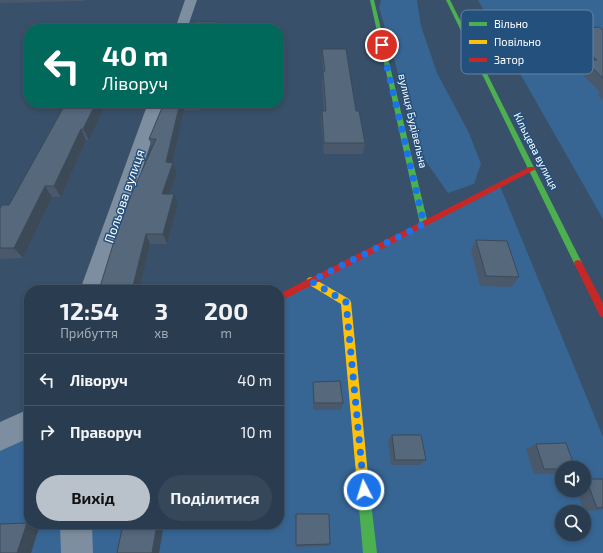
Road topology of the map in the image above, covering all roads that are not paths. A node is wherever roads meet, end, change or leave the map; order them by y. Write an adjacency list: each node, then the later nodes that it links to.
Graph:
1 (191, 0): 4 (street)
2 (372, 0): 9 (street, вулиця Будівельна)
3 (448, 0): 5 (street, Кільцева вулиця)
4 (183, 24)
5 (461, 27)
6 (483, 74): 8 (street, Кільцева вулиця)
7 (154, 108): 11 (street, Польова вулиця)
8 (532, 169): 9 (street); 13 (street, Кільцева вулиця)
9 (424, 224): 10 (street)
10 (311, 281): 12 (street); 18 (street)
11 (93, 285)
12 (284, 295)
13 (603, 313)
14 (24, 425): 15 (street)
15 (0, 437)
16 (76, 529): 17 (street)
17 (77, 553)
18 (370, 553)

